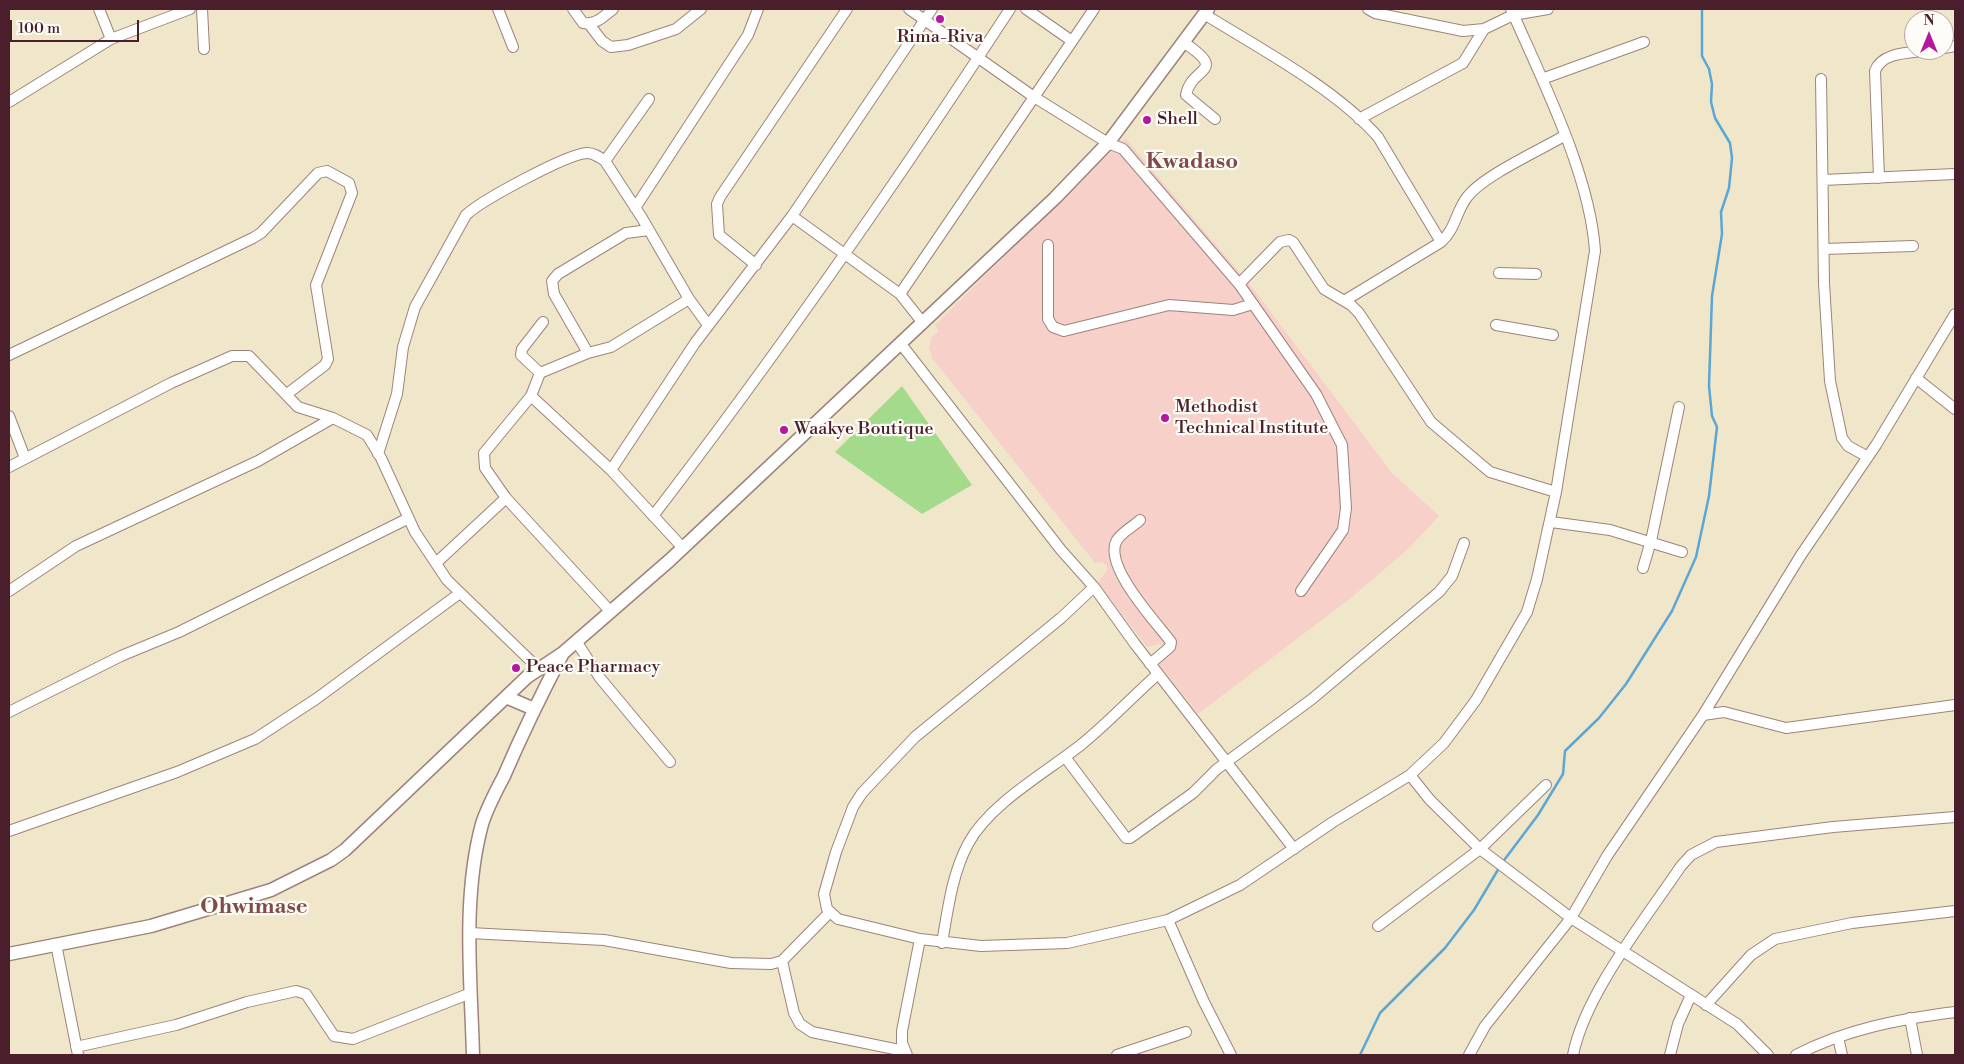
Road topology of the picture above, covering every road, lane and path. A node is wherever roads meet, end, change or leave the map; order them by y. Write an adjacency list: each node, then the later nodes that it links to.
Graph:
1 (99, 9): 22 (street)
2 (190, 9): 22 (street)
3 (202, 9): 27 (street)
4 (498, 9): 26 (street)
5 (573, 9): 20 (street)
6 (613, 9): 20 (street)
7 (701, 9): 20 (street)
8 (758, 9): 43 (street)
9 (847, 9): 51 (street)
10 (910, 9): 19 (street)
11 (932, 9): 19 (street)
12 (1010, 9): 29 (street)
13 (1026, 9): 23 (street)
14 (1094, 9): 23 (street)
15 (1368, 9): 21 (street)
16 (1548, 9): 18 (street)
17 (1206, 11): 24 (street); 35 (street)
18 (1512, 12): 21 (street); 30 (street)
19 (925, 20): 29 (street); 44 (street)
20 (589, 24)
21 (1484, 29): 35 (street)
22 (111, 39): 34 (street)
23 (1072, 41): 32 (street)
24 (1183, 42): 36 (street); 38 (street)
25 (1644, 42): 30 (street)
26 (513, 47)
27 (204, 49)
28 (1904, 55): 41 (street)
29 (978, 58): 32 (street); 50 (street)
30 (1542, 79): 37 (street)
31 (1821, 79): 42 (street)
32 (1034, 97): 38 (street); 55 (street)
33 (649, 99): 39 (street)
34 (9, 102)
35 (1359, 119): 46 (street)
36 (1215, 120)
37 (1564, 136): 46 (street); 81 (street)
38 (1108, 143): 54 (street); 61 (street)
39 (605, 161): 43 (street); 76 (street)
40 (1955, 174): 41 (street)
41 (1879, 178): 42 (street)
42 (1823, 180): 49 (street)
43 (635, 208): 45 (street)
44 (792, 216): 50 (street); 51 (street)
45 (649, 230): 56 (street); 66 (street)
46 (1441, 242): 57 (street)
47 (1048, 245): 58 (street)
48 (1913, 246): 49 (street)
49 (1824, 249): 77 (street)
50 (845, 253): 55 (street); 83 (street)
51 (756, 265): 62 (street)
52 (1499, 273): 53 (street)
53 (1536, 274)
54 (1239, 284): 57 (street); 58 (street)
55 (900, 294): 61 (street)
56 (689, 299): 62 (street); 66 (street)
57 (1344, 301): 81 (street)
58 (1253, 304): 95 (street)
59 (1955, 314): 69 (street)
60 (542, 322): 68 (street)
61 (923, 324): 65 (street)
62 (708, 325): 80 (street)
63 (1496, 325): 64 (street)
64 (1553, 335)
65 (902, 344): 89 (street); 93 (street)
66 (588, 353): 68 (street)
67 (9, 355): 70 (street)
68 (540, 373): 71 (street)
69 (1916, 378): 73 (street); 77 (street)
70 (287, 394): 75 (street); 78 (street)
71 (531, 396): 80 (street); 82 (street)
72 (1680, 407): 87 (street)
73 (1955, 409)
74 (9, 416): 78 (street)
75 (333, 418): 76 (street); 94 (street)
76 (378, 454): 84 (street)
77 (1868, 457): 107 (street)
78 (25, 458): 79 (street)
79 (9, 467)
80 (611, 470): 83 (street)
81 (1556, 492): 86 (street)
82 (506, 498): 91 (street); 97 (street)
83 (653, 516): 89 (street)
84 (408, 519): 91 (street); 106 (street)
85 (1140, 520): 100 (street)
86 (1550, 522): 87 (street); 111 (street)
87 (1651, 541): 90 (street); 92 (street)
88 (1464, 543): 110 (street)
89 (683, 548): 97 (street)
90 (1682, 552)
91 (436, 563): 96 (street)
92 (1643, 568)
93 (1094, 587): 100 (street); 118 (street)
94 (9, 591)
95 (1301, 591)
96 (460, 593): 101 (street); 114 (street)
97 (611, 612): 98 (street)
98 (576, 641): 99 (street); 109 (street)
99 (563, 652): 101 (street); 105 (street)
100 (1150, 664): 102 (street)
101 (538, 668): 103 (street)
102 (1158, 674): 108 (street); 110 (street)
103 (506, 697): 105 (street); 125 (street)
104 (1955, 705): 107 (street)
105 (534, 709): 122 (street)
106 (9, 712)
107 (1702, 715): 119 (street)
108 (1066, 757): 110 (street); 124 (street)
109 (670, 762)
110 (1227, 763): 115 (street)
111 (1410, 775): 115 (street); 116 (street)
112 (1546, 785): 116 (street)
113 (1955, 817): 126 (street)
114 (9, 831)
115 (1294, 849): 120 (street)
116 (1480, 850): 119 (street); 121 (street)
117 (1955, 911): 131 (street)
118 (830, 912): 123 (street); 128 (street)
119 (1572, 918): 126 (street); 141 (street)
120 (1168, 920): 124 (street); 140 (street)
121 (1378, 926)
122 (470, 933): 128 (street); 129 (street)
123 (920, 939): 124 (street); 137 (street)
124 (942, 943)
125 (56, 944): 127 (street); 136 (street)
126 (1623, 952): 130 (street); 142 (street)
127 (9, 954)
128 (782, 961): 137 (street)
129 (471, 993): 136 (street); 138 (street)
130 (1691, 995): 131 (street); 143 (street)
131 (1706, 1005): 144 (street)
132 (1955, 1012): 133 (street)
133 (1910, 1018): 135 (street); 147 (street)
134 (1186, 1032): 139 (street)
135 (1838, 1037): 145 (street); 146 (street)
136 (77, 1051)
137 (906, 1053)
138 (474, 1055)
139 (1117, 1055)
140 (1232, 1055)
141 (1469, 1055)
142 (1573, 1055)
143 (1670, 1055)
144 (1768, 1055)
145 (1796, 1055)
146 (1842, 1055)
147 (1916, 1055)

